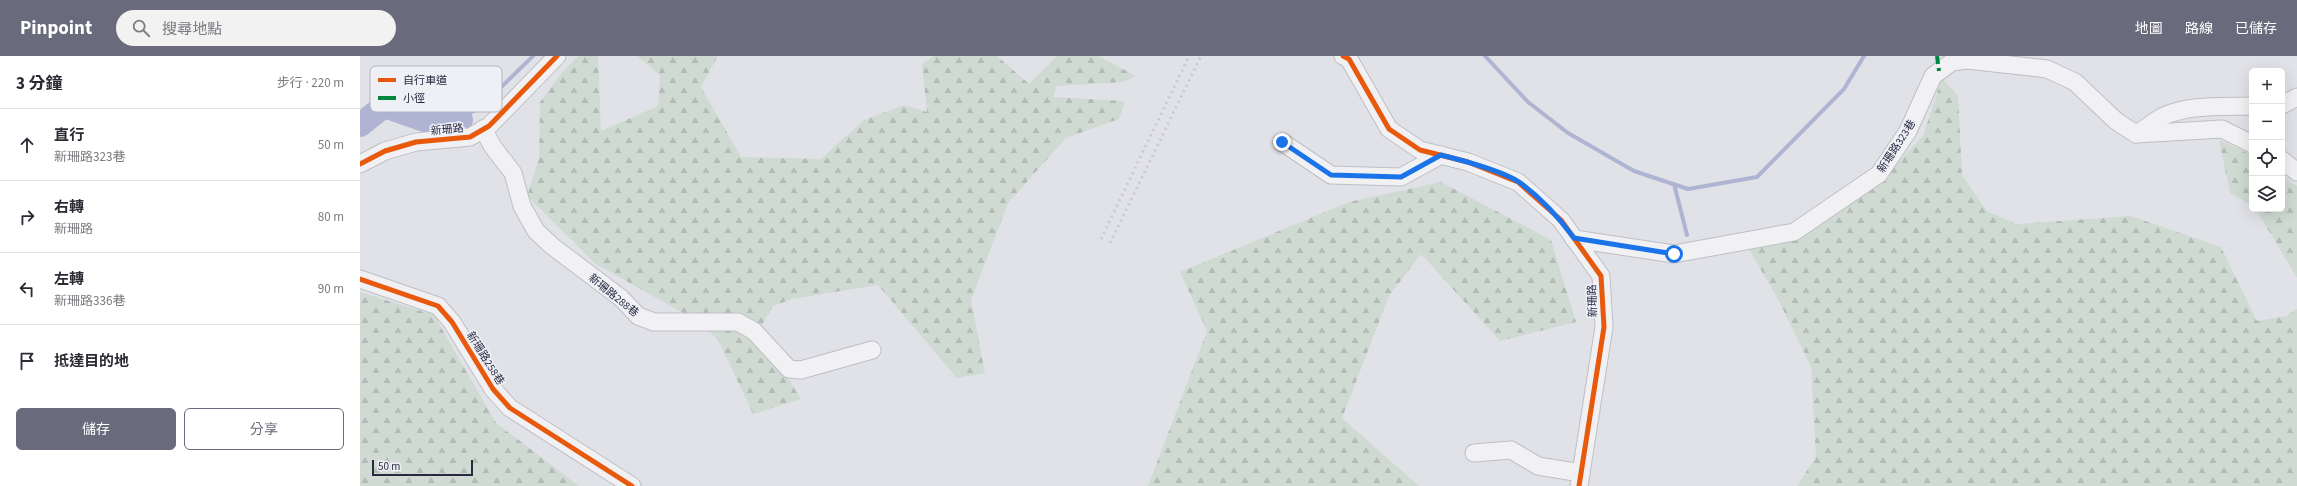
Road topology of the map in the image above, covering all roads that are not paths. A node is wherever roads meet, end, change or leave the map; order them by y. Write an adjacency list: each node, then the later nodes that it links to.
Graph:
1 (557, 56): 6 (street, 新珊路)
2 (1343, 56): 10 (street, 新珊路)
3 (2297, 97): 4 (street)
4 (2284, 104)
5 (2249, 106): 7 (street)
6 (483, 129): 12 (street, 新珊路); 16 (street, 新珊路288巷)
7 (2136, 134): 9 (street); 14 (street, 新珊路323巷)
8 (1282, 142): 10 (street)
9 (2249, 142)
10 (1441, 155): 14 (street, 新珊路)
11 (2285, 162): 13 (street)
12 (360, 164)
13 (2297, 172)
14 (1574, 238): 18 (street, 新珊路)
15 (360, 279): 19 (street, 新珊路258巷)
16 (872, 350)
17 (1474, 453): 18 (street)
18 (1580, 480)
19 (632, 486)

